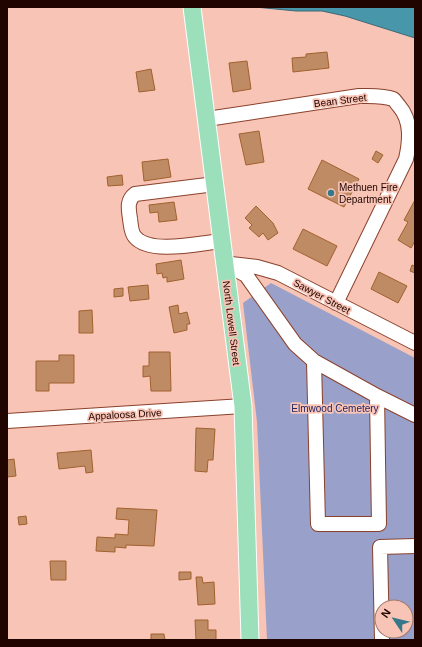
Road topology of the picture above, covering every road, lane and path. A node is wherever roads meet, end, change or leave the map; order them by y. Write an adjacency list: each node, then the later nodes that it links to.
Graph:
1 (192, 7): 2 (main road, North Lowell Street)
2 (207, 119): 3 (main road, North Lowell Street); 6 (street, Bean Street)
3 (215, 184): 4 (main road, North Lowell Street); 4 (street)
4 (222, 241): 5 (main road, North Lowell Street)
5 (225, 264): 6 (street, Sawyer Street); 8 (street); 10 (main road, North Lowell Street)
6 (336, 303): 7 (street, Sawyer Street)
7 (415, 343)
8 (314, 361): 9 (street); 13 (street)
9 (377, 396): 11 (street); 13 (street)
10 (243, 406): 12 (street, Appaloosa Drive); 16 (main road, North Lowell Street)
11 (415, 415)
12 (7, 421)
13 (379, 524): 15 (street)
14 (415, 546): 15 (street)
15 (380, 547): 17 (street)
16 (250, 640)
17 (382, 640)

